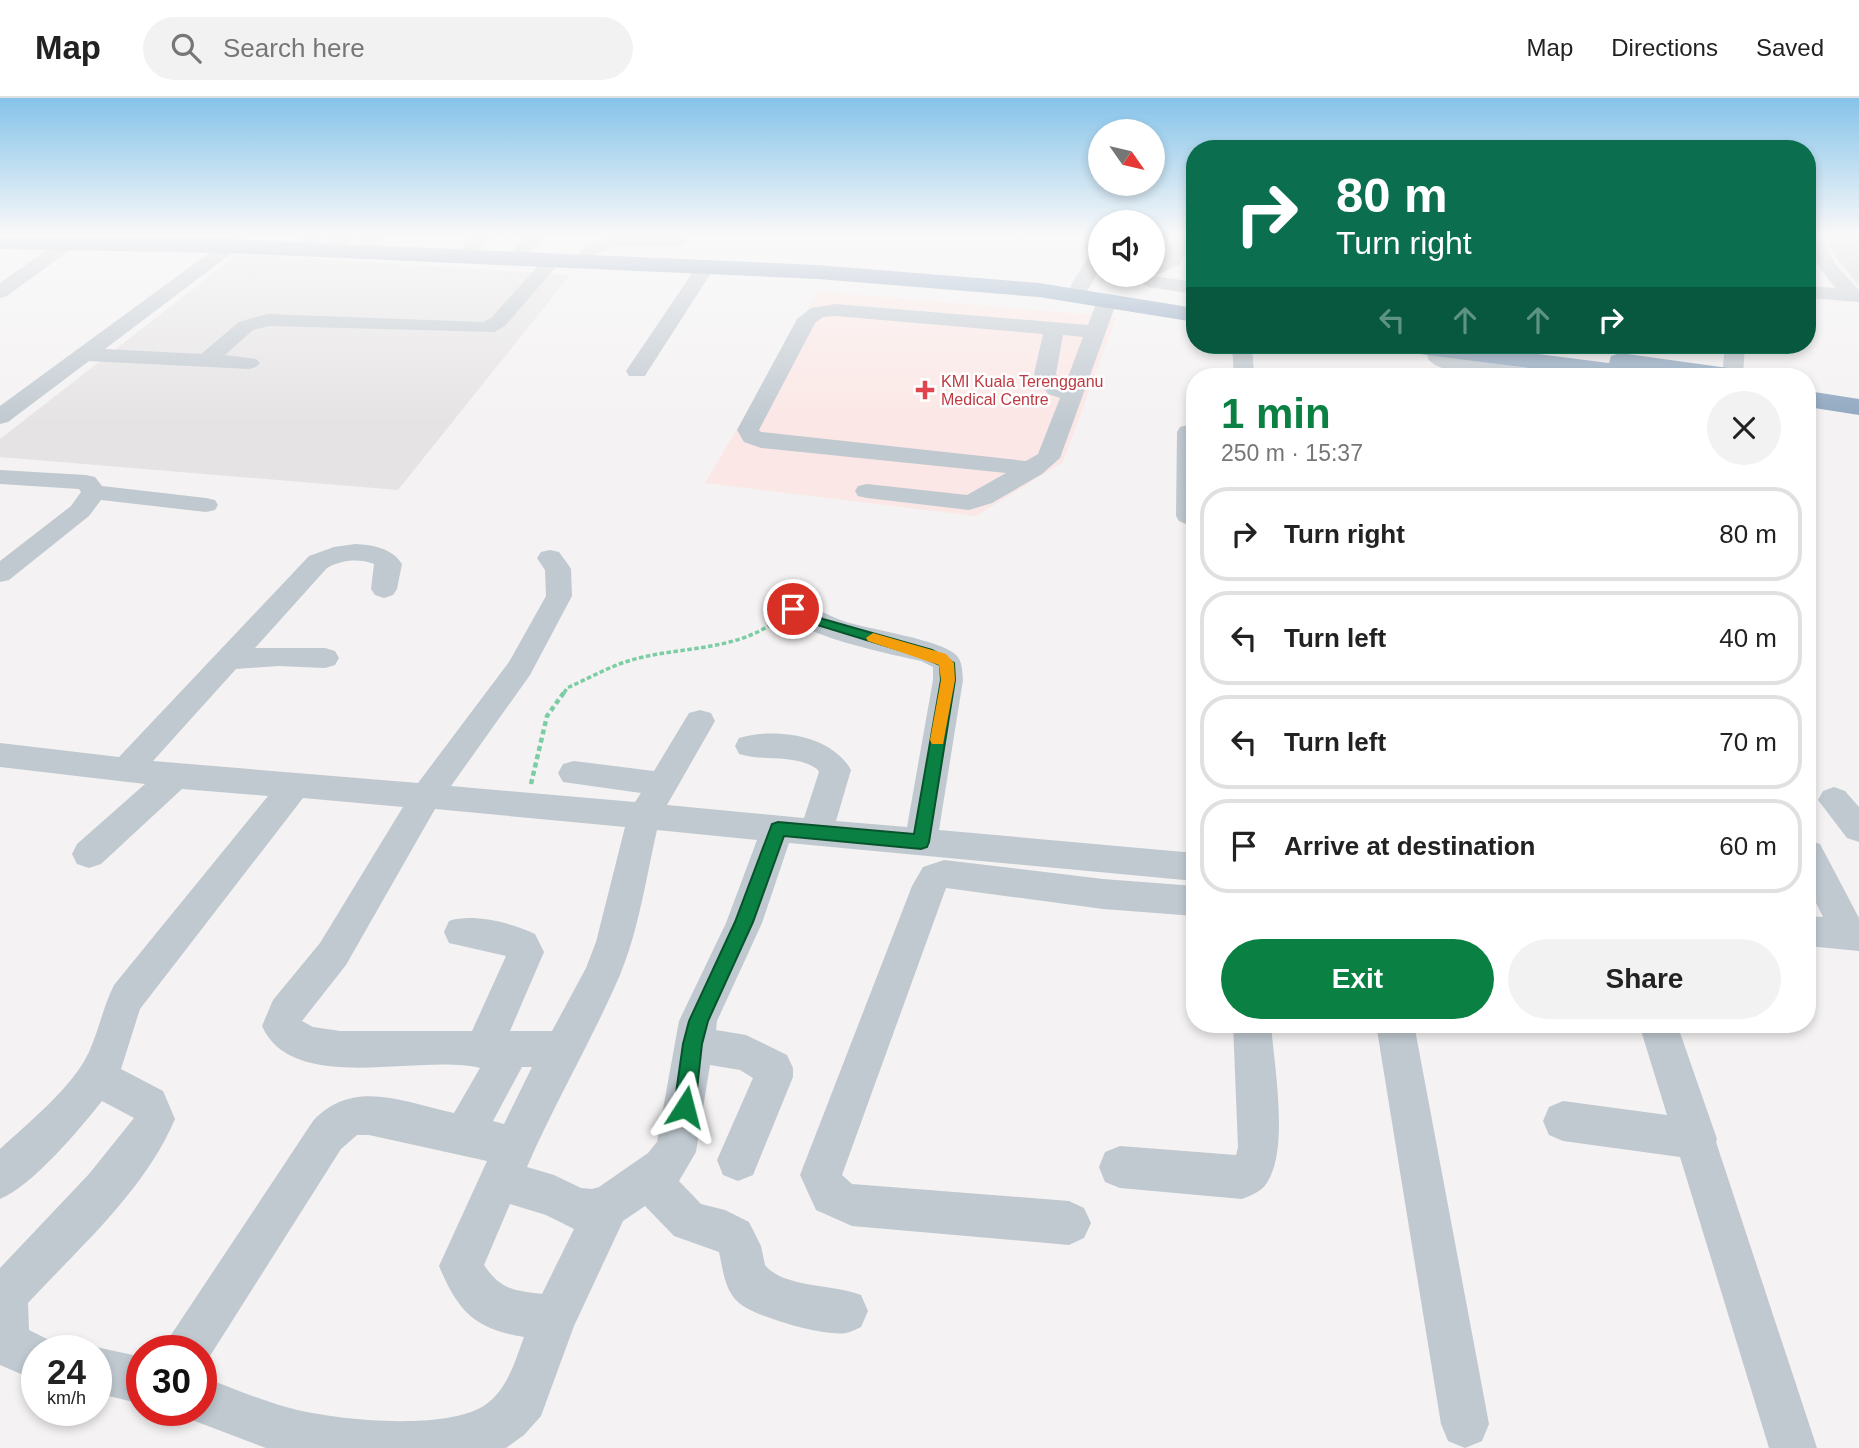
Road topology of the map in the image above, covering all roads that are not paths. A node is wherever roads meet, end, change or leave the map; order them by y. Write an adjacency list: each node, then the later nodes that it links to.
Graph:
1 (160, 299): 13 (street)
2 (519, 299): 16 (street)
3 (685, 299): 21 (street)
4 (915, 299): 9 (street)
5 (956, 299): 10 (street)
6 (1092, 299): 7 (highway)
7 (1107, 301): 8 (highway); 12 (street)
8 (1186, 314)
9 (909, 316): 10 (street); 28 (street)
10 (949, 320): 11 (street)
11 (1054, 328): 12 (street); 24 (street)
12 (1093, 332): 24 (street)
13 (83, 354): 16 (street); 27 (street)
14 (1466, 354): 18 (highway)
15 (1566, 360): 18 (highway); 19 (highway); 20 (highway)
16 (206, 361): 17 (street)
17 (249, 363)
18 (1514, 363)
19 (1606, 368)
20 (1648, 368)
21 (637, 370)
22 (1816, 388): 23 (highway)
23 (1859, 394)
24 (1071, 395): 28 (street)
25 (1816, 400): 26 (highway)
26 (1859, 407)
27 (0, 417)
28 (1034, 469): 30 (street)
29 (0, 477): 31 (street)
30 (867, 491)
31 (94, 492): 32 (street); 34 (street)
32 (206, 505)
33 (550, 558): 47 (street)
34 (0, 574)
35 (384, 589): 37 (street)
36 (793, 609): 54 (street)
37 (230, 659): 38 (street); 42 (street)
38 (325, 659)
39 (700, 721): 48 (street)
40 (750, 746): 53 (street)
41 (0, 755): 42 (street)
42 (126, 770): 44 (street)
43 (573, 773): 45 (street)
44 (175, 776): 46 (street); 55 (street)
45 (620, 778): 48 (street); 50 (street)
46 (295, 785): 47 (street); 69 (street)
47 (426, 796): 50 (street); 68 (street)
48 (654, 800): 50 (street); 51 (street); 67 (street)
49 (1834, 800): 52 (street)
50 (604, 812)
51 (778, 828): 53 (street); 66 (street)
52 (1859, 829)
53 (816, 832): 54 (street)
54 (921, 842): 58 (street)
55 (89, 854)
56 (1186, 868): 58 (street)
57 (1816, 868): 62 (street)
58 (1107, 877): 59 (street); 79 (street)
59 (1186, 899)
60 (462, 932): 68 (street)
61 (1816, 932): 62 (street)
62 (1854, 936)
63 (1253, 1033): 75 (street)
64 (1397, 1033): 86 (street)
65 (1661, 1033): 72 (street)
66 (692, 1044): 73 (street); 77 (street)
67 (562, 1049): 68 (street); 74 (street)
68 (497, 1050): 71 (street)
69 (96, 1076): 76 (street); 80 (street)
70 (1563, 1121): 72 (street)
71 (464, 1135): 74 (street); 83 (street)
72 (1697, 1139): 87 (street)
73 (738, 1160)
74 (506, 1163): 78 (street); 82 (street)
75 (1120, 1167)
76 (1, 1176)
77 (649, 1177): 78 (street); 81 (street)
78 (608, 1206): 82 (street)
79 (1069, 1223)
80 (2, 1293): 84 (street)
81 (845, 1311)
82 (554, 1318): 85 (street)
83 (197, 1335)
84 (21, 1351)
85 (217, 1406)
86 (1465, 1424)
87 (1793, 1448)

